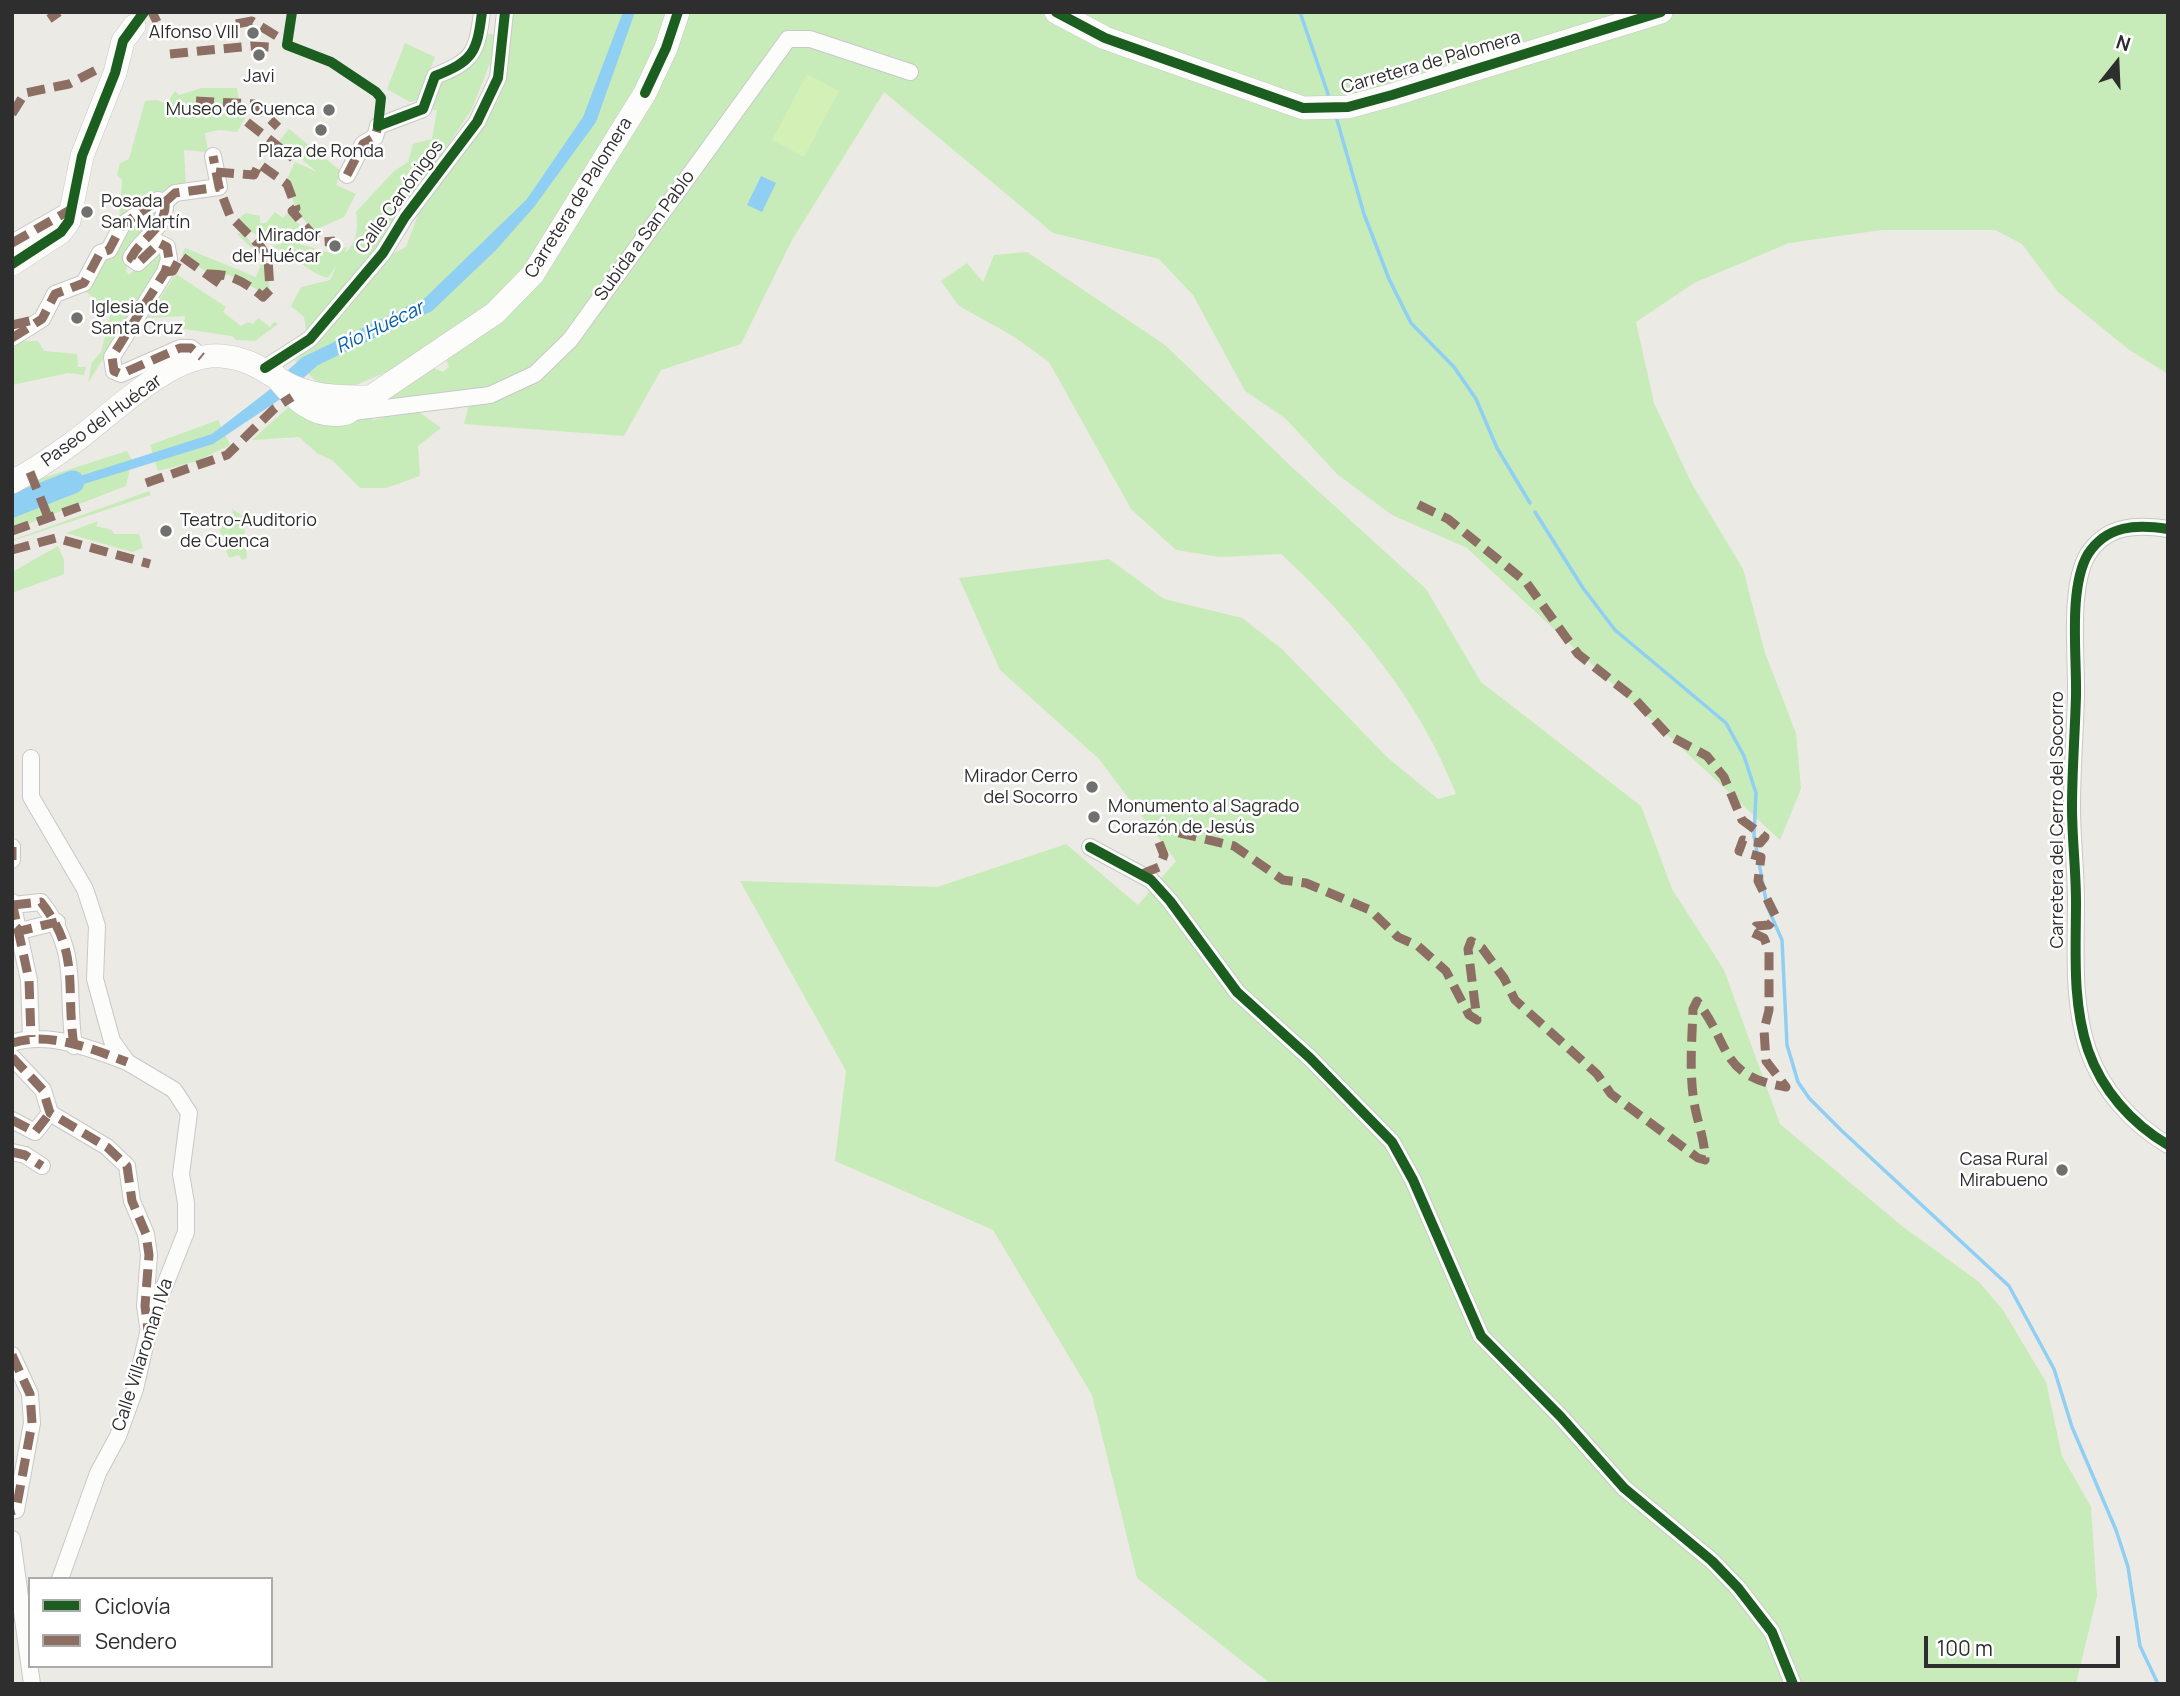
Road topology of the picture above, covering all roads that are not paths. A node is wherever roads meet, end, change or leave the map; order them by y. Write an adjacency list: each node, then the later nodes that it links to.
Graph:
1 (482, 12): 9 (street)
2 (505, 12): 16 (street, Calle Canónigos)
3 (678, 12): 18 (street, Carretera de Palomera)
4 (1056, 12): 5 (street, Carretera de Palomera)
5 (1661, 12)
6 (134, 26): 11 (street)
7 (910, 72): 19 (street, Subida a San Pablo)
8 (213, 156): 10 (street)
9 (347, 175)
10 (165, 202): 14 (street); 15 (street)
11 (73, 208): 12 (street); 13 (street)
12 (12, 243)
13 (12, 264)
14 (12, 338)
15 (202, 358): 16 (street); 20 (street, Paseo del Huécar)
16 (269, 370): 17 (street)
17 (297, 391): 18 (street); 19 (street)
18 (368, 397): 19 (street)
19 (348, 413)
20 (12, 482)
21 (2168, 529): 35 (street, Carretera del Cerro del Socorro)
22 (31, 758): 32 (street, Calle Villaroman IVa)
23 (12, 847): 25 (street)
24 (1090, 847): 45 (street)
25 (12, 860)
26 (13, 903): 27 (street); 28 (street)
27 (57, 922): 28 (street); 31 (street)
28 (16, 929): 29 (street)
29 (31, 1037): 30 (street); 31 (street)
30 (13, 1045): 33 (street)
31 (74, 1045): 32 (street)
32 (127, 1062): 38 (street, Calle Villaroman IVa)
33 (50, 1113): 34 (street); 38 (street)
34 (12, 1120)
35 (2168, 1145)
36 (12, 1152): 37 (street)
37 (42, 1166)
38 (148, 1330): 42 (street, Calle Villaroman IVa)
39 (12, 1354): 40 (street)
40 (12, 1511)
41 (12, 1539): 43 (street)
42 (61, 1577)
43 (26, 1618): 44 (street)
44 (28, 1640)
45 (1793, 1684)

